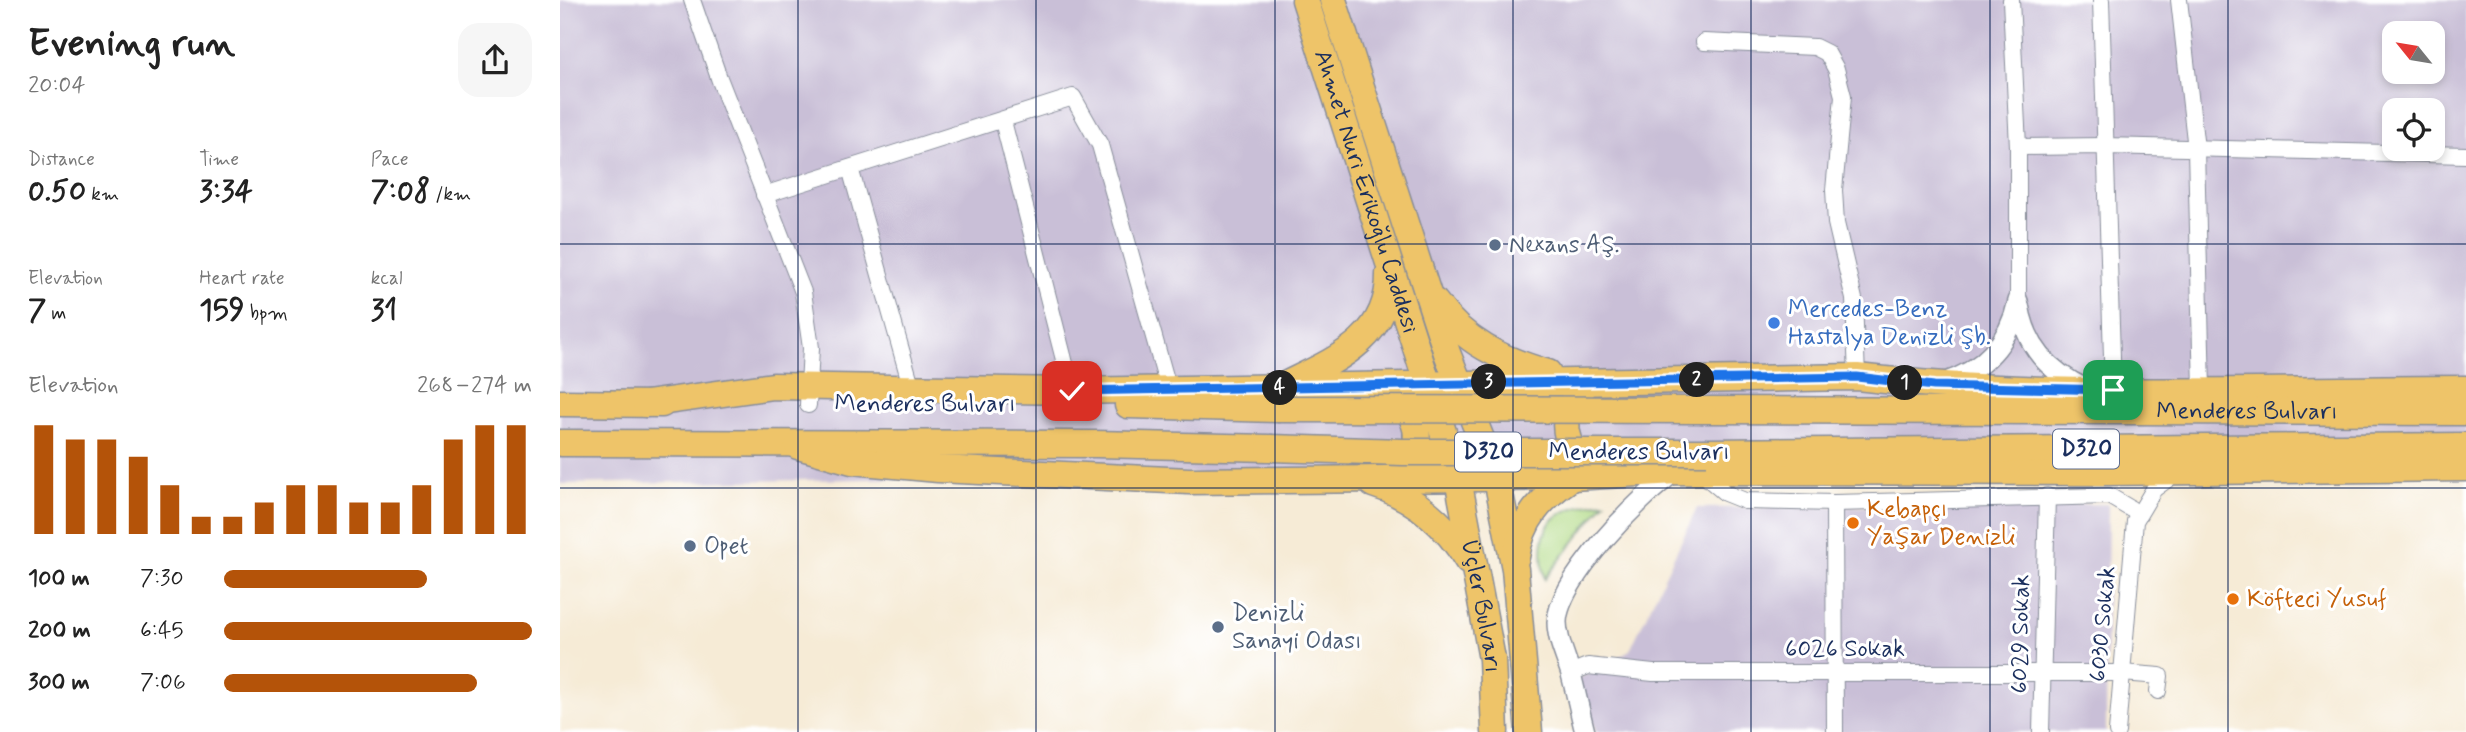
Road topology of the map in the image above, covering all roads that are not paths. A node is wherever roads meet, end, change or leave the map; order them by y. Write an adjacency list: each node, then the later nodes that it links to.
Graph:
1 (692, 0): 14 (street)
2 (1305, 0): 15 (main road, Ahmet Nuri Erikoğlu Caddesi)
3 (1333, 0): 16 (main road, Ahmet Nuri Erikoğlu Caddesi)
4 (2011, 0): 10 (street)
5 (2101, 0): 9 (street)
6 (2179, 0): 11 (street)
7 (1704, 42): 18 (street)
8 (1003, 121): 13 (street); 25 (street); 31 (street)
9 (2105, 146): 10 (street); 11 (street); 30 (street)
10 (2018, 147): 17 (street)
11 (2196, 149): 12 (street); 34 (street)
12 (2466, 155)
13 (850, 167): 14 (street); 26 (street)
14 (764, 195): 32 (street)
15 (1389, 262): 21 (main road, Ahmet Nuri Erikoğlu Caddesi); 33 (main road)
16 (1428, 292): 19 (main road); 22 (main road, Ahmet Nuri Erikoğlu Caddesi)
17 (2018, 301): 24 (street); 27 (street)
18 (1857, 377): 20 (main road); 24 (main road)
19 (1570, 380): 20 (main road); 22 (main road)
20 (1604, 380): 47 (main road)
21 (1429, 383): 22 (main road); 23 (main road); 49 (main road, Ahmet Nuri Erikoğlu Caddesi)
22 (1457, 383): 50 (main road, Ahmet Nuri Erikoğlu Caddesi)
23 (1372, 385): 33 (main road); 51 (main road)
24 (1934, 386): 27 (main road)
25 (1168, 387): 31 (main road); 33 (main road)
26 (912, 389): 31 (main road); 32 (main road)
27 (2086, 389): 30 (main road)
28 (2414, 389): 29 (main road); 34 (main road); 36 (street)
29 (2466, 389)
30 (2113, 390): 34 (main road)
31 (1072, 391)
32 (808, 396): 33 (main road, Menderes Bulvarı); 35 (main road)
33 (1277, 399): 34 (main road, Menderes Bulvarı / D320, bridge)
34 (2202, 400): 36 (main road, Menderes Bulvarı / D320)
35 (560, 403)
36 (2427, 412): 37 (main road, Menderes Bulvarı / D320)
37 (2466, 412)
38 (560, 443): 39 (main road, Menderes Bulvarı)
39 (798, 446): 42 (main road, Menderes Bulvarı / D320, bridge); 51 (main road)
40 (2466, 446): 41 (main road, Menderes Bulvarı / D320)
41 (2322, 448): 42 (main road, Menderes Bulvarı / D320); 43 (main road)
42 (1694, 465): 46 (main road); 47 (main road); 53 (street); 59 (street)
43 (2395, 468): 44 (main road); 45 (main road)
44 (2466, 468)
45 (2182, 470): 46 (main road); 54 (street, 6030 Sokak)
46 (2091, 471): 54 (street)
47 (1604, 474): 48 (main road)
48 (1572, 477): 50 (main road); 55 (main road)
49 (1458, 479): 50 (main road); 51 (main road); 56 (main road, Üçler Bulvarı)
50 (1497, 479): 55 (main road, Üçler Bulvarı)
51 (1362, 480): 56 (main road)
52 (2047, 496): 53 (street); 54 (street); 57 (street, 6029 Sokak)
53 (1834, 502): 58 (street)
54 (2133, 515): 60 (street, 6030 Sokak)
55 (1515, 569): 63 (main road, Üçler Bulvarı)
56 (1477, 576): 62 (main road, Üçler Bulvarı)
57 (2042, 671): 58 (street, 6026 Sokak); 60 (street, 6026 Sokak); 67 (street, 6029 Sokak)
58 (1836, 672): 59 (street, 6026 Sokak); 66 (street)
59 (1570, 673): 64 (street); 65 (street)
60 (2122, 673): 61 (street, 6026 Sokak); 68 (street, 6030 Sokak)
61 (2158, 691)
62 (1495, 732)
63 (1529, 732)
64 (1574, 732)
65 (1585, 732)
66 (1835, 732)
67 (2041, 732)
68 (2117, 732)

